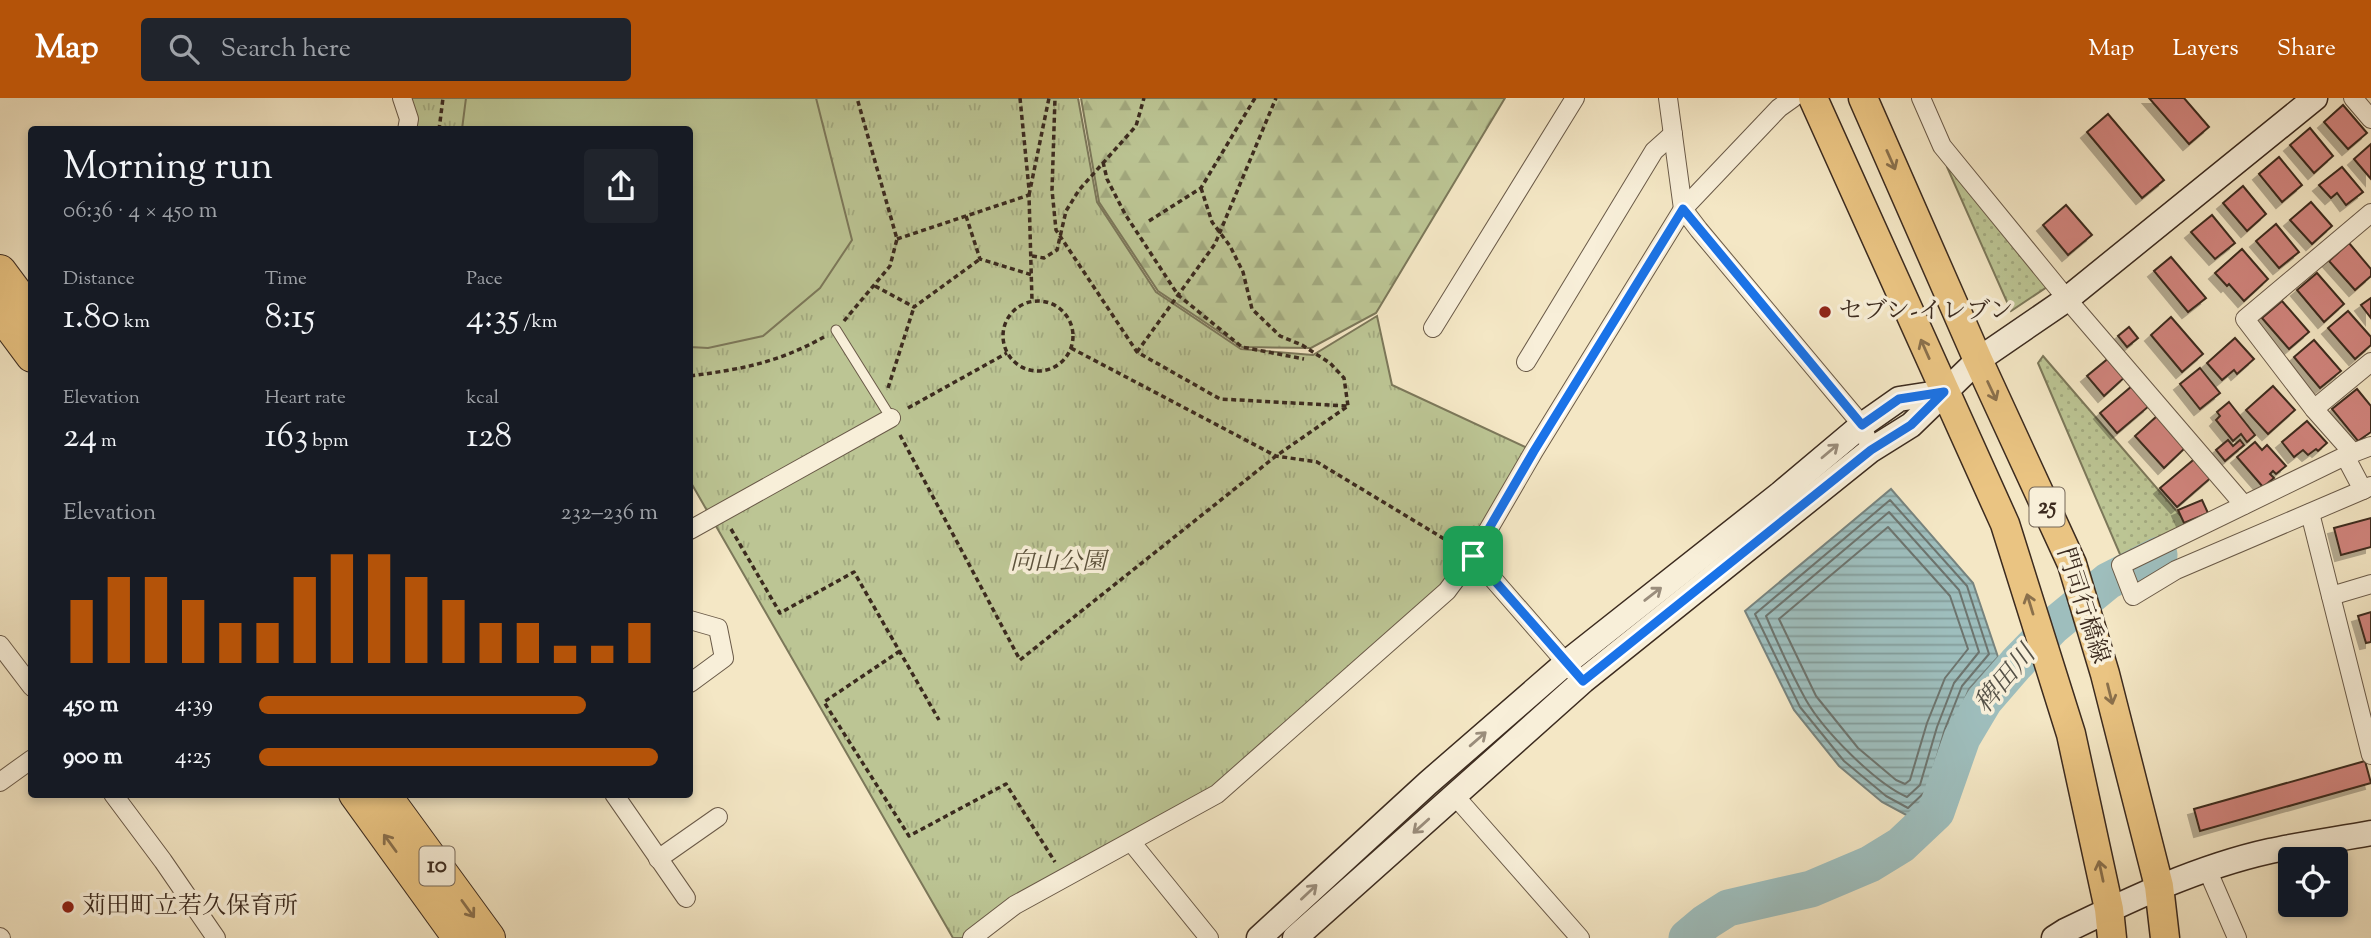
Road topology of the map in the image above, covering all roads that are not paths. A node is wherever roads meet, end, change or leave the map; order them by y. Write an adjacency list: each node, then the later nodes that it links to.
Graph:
1 (402, 98): 11 (street)
2 (1575, 98): 19 (street)
3 (1668, 98): 12 (street)
4 (1793, 98): 13 (street)
5 (1813, 98): 25 (main road, 門司行橋線 / 25, one-way to 5)
6 (1863, 98): 22 (main road, 門司行橋線 / 25, one-way to 22)
7 (1921, 98): 16 (street)
8 (2315, 98): 16 (street)
9 (2353, 98): 10 (street)
10 (2371, 119)
11 (408, 126)
12 (1673, 134): 13 (street); 23 (street)
13 (1683, 209): 28 (street); 36 (street)
14 (2371, 213): 26 (street)
15 (0, 271): 17 (highway)
16 (2067, 299): 22 (street); 33 (street)
17 (28, 309)
18 (0, 313): 21 (highway)
19 (1433, 328)
20 (835, 330): 27 (lane)
21 (28, 351)
22 (1978, 360): 25 (street); 58 (main road, 門司行橋線 / 25, one-way to 58)
23 (1526, 362)
24 (2371, 362): 26 (street)
25 (1944, 392): 28 (street); 30 (street); 60 (main road, 門司行橋線 / 25, one-way to 25)
26 (2314, 409): 31 (street)
27 (887, 412): 35 (street)
28 (1862, 425): 30 (street); 41 (street, one-way to 28)
29 (2371, 446): 31 (street)
30 (1871, 450): 43 (street)
31 (2349, 455): 32 (street); 33 (street)
32 (2367, 488): 34 (street)
33 (2244, 505): 34 (street)
34 (2310, 513): 38 (street)
35 (693, 528)
36 (1473, 556): 41 (street); 55 (street)
37 (2371, 584): 38 (street)
38 (2331, 596): 45 (street)
39 (693, 621): 42 (street)
40 (0, 645): 44 (street)
41 (1566, 663): 43 (street); 66 (street, one-way to 41)
42 (693, 681)
43 (1583, 681): 48 (street)
44 (28, 682)
45 (2370, 742)
46 (28, 762): 47 (street)
47 (0, 782)
48 (1455, 796): 67 (street, one-way to 67); 68 (street)
49 (116, 798): 62 (street)
50 (358, 798): 63 (highway, 10, one-way to 50)
51 (387, 798): 63 (highway, 10, one-way to 63)
52 (617, 798): 56 (street)
53 (718, 817): 56 (street)
54 (2371, 833): 57 (street)
55 (1132, 843): 64 (street); 65 (street)
56 (658, 859): 59 (street)
57 (2207, 869): 58 (street); 71 (street)
58 (2160, 886): 60 (street); 70 (main road, 門司行橋線 / 25)
59 (686, 898)
60 (2109, 909): 61 (street); 69 (main road, 門司行橋線 / 25)
61 (2062, 936)
62 (216, 938)
63 (480, 938)
64 (972, 938)
65 (1209, 938)
66 (1259, 938)
67 (1295, 938)
68 (1580, 938)
69 (2112, 938)
70 (2165, 938)
71 (2237, 938)

